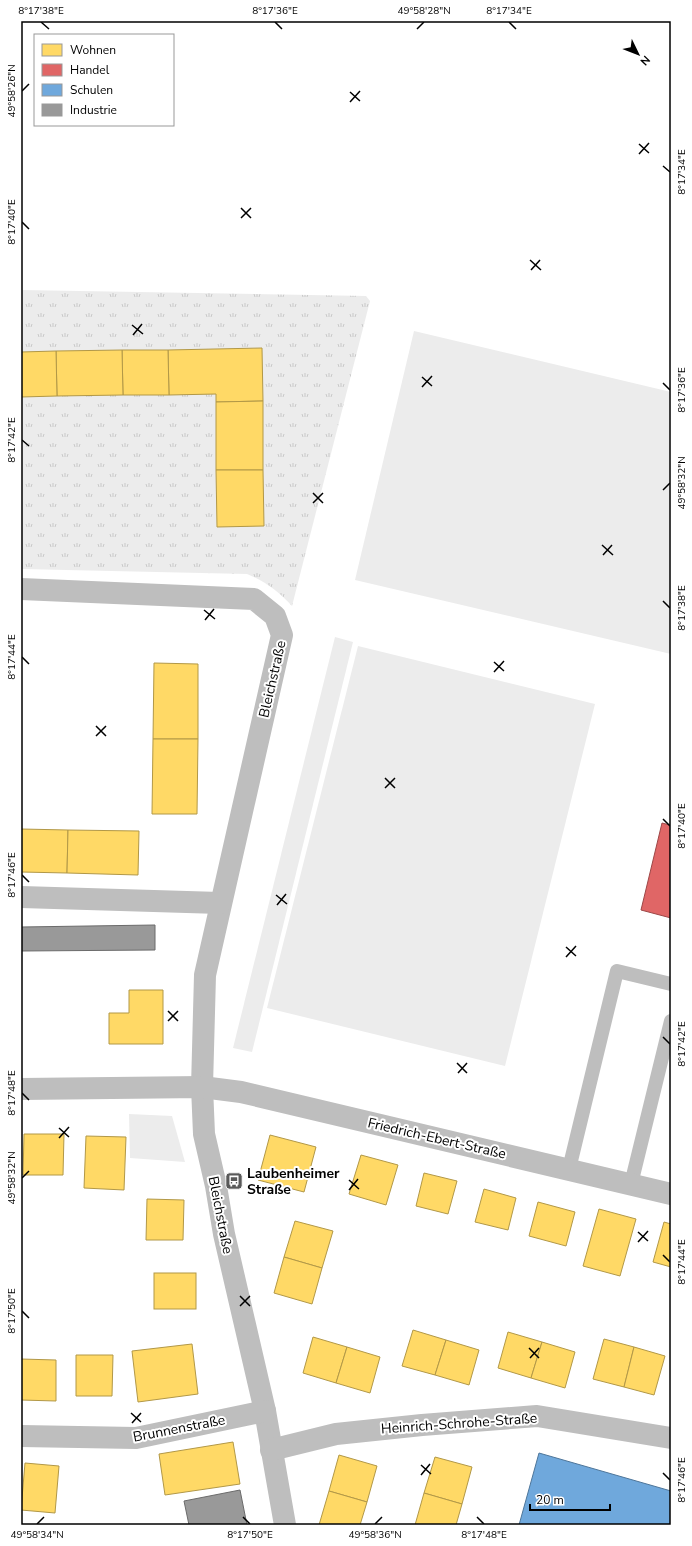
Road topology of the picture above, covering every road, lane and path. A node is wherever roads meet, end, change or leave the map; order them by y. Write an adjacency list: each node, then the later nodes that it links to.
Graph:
1 (21, 589): 3 (street, Bleichstraße)
2 (21, 897): 3 (street)
3 (220, 903): 6 (street, Bleichstraße)
4 (671, 984): 8 (lane)
5 (671, 1020): 9 (lane)
6 (202, 1087): 7 (street); 8 (street, Friedrich-Ebert-Straße); 11 (street, Bleichstraße)
7 (21, 1089)
8 (569, 1169): 9 (street, Friedrich-Ebert-Straße)
9 (631, 1184): 10 (street, Friedrich-Ebert-Straße)
10 (671, 1194)
11 (265, 1411): 12 (street, Brunnenstraße); 14 (street, Bleichstraße)
12 (21, 1436)
13 (671, 1438): 14 (street, Heinrich-Schrohe-Straße)
14 (271, 1450): 15 (street, Bleichstraße)
15 (285, 1525)

